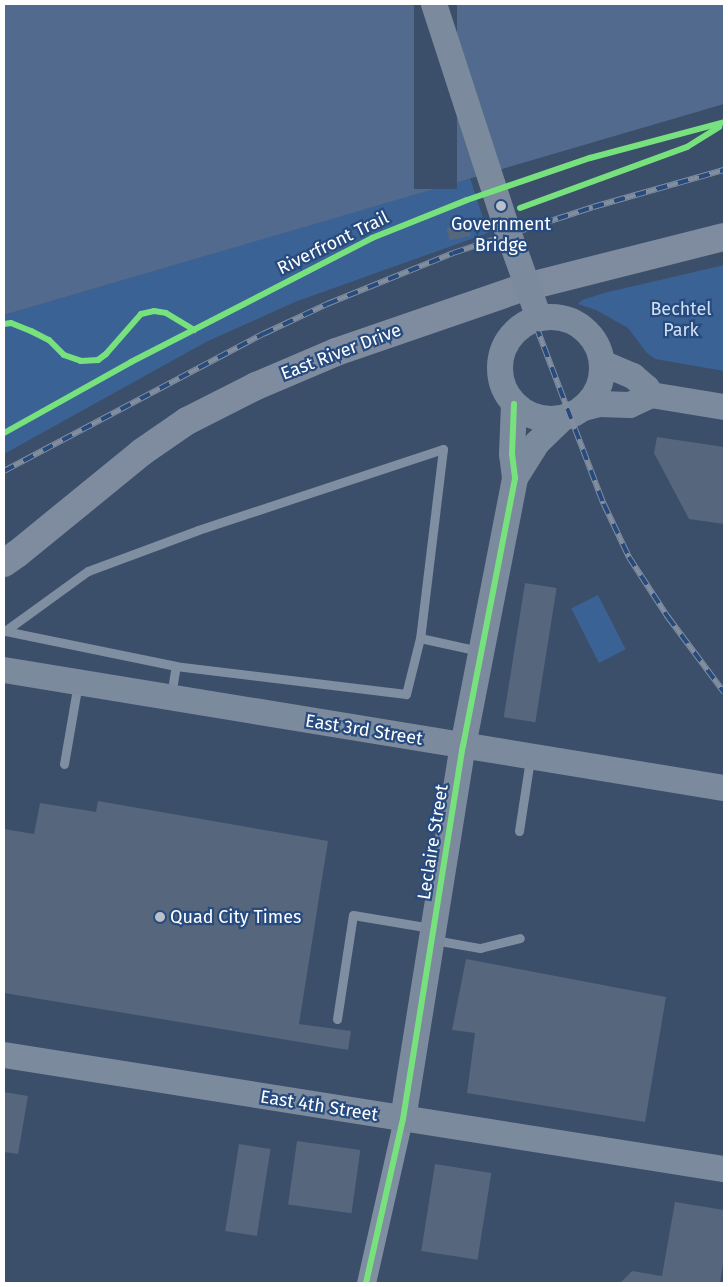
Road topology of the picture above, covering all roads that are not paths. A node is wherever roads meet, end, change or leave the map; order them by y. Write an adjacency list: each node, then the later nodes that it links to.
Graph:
1 (434, 4): 3 (street, bridge)
2 (724, 237): 10 (main road, East River Drive)
3 (539, 318): 4 (street); 6 (street)
4 (602, 363): 5 (street); 8 (street)
5 (651, 395): 7 (street); 8 (street)
6 (514, 404): 8 (street); 9 (street, Leclaire Street)
7 (724, 407)
8 (573, 413): 9 (street)
9 (515, 478): 12 (street, Leclaire Street)
10 (4, 563)
11 (420, 638): 12 (lane); 13 (lane); 13 (lane)
12 (482, 651): 17 (street, Leclaire Street)
13 (176, 666): 16 (lane)
14 (4, 670): 15 (street, East 3rd Street)
15 (78, 683): 16 (street, East 3rd Street); 19 (lane)
16 (170, 698): 17 (street, East 3rd Street)
17 (463, 746): 18 (street, East 3rd Street); 22 (street, Leclaire Street)
18 (530, 756): 20 (street, East 3rd Street); 21 (lane)
19 (64, 764)
20 (724, 788)
21 (519, 830)
22 (433, 934): 23 (lane); 24 (lane); 26 (street, Leclaire Street)
23 (520, 938)
24 (337, 1020)
25 (4, 1055): 26 (street, East 4th Street)
26 (403, 1120): 27 (street, East 4th Street); 28 (street, Leclaire Street)
27 (724, 1169)
28 (366, 1283)

